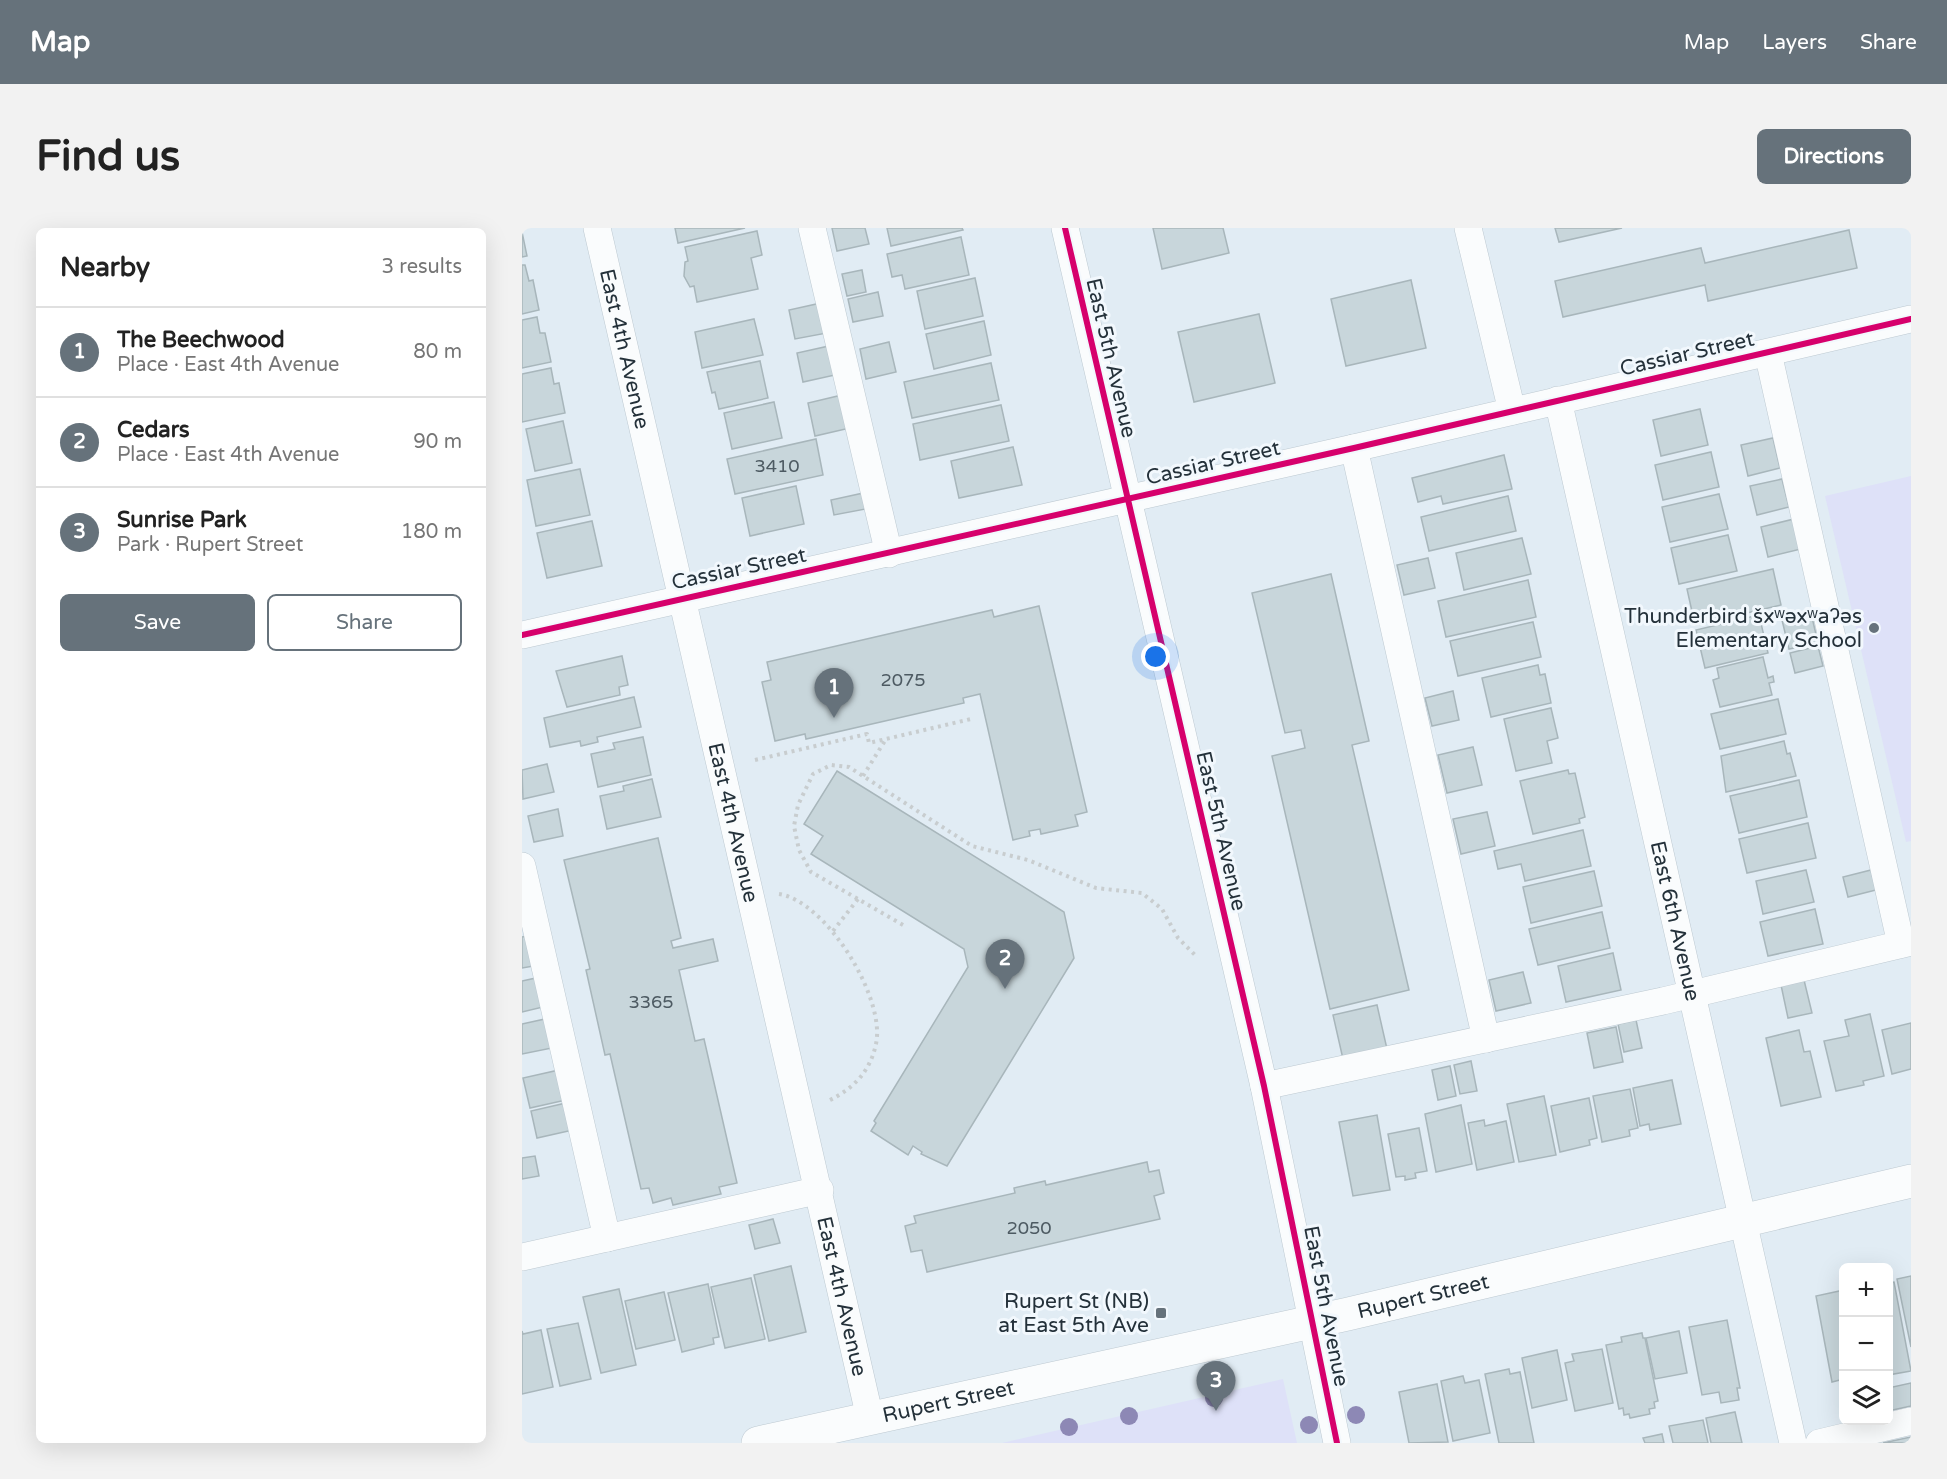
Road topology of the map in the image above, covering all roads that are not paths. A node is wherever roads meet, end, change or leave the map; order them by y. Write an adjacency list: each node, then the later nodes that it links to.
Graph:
1 (597, 228): 12 (street, East 4th Avenue)
2 (812, 228): 11 (street)
3 (1065, 228): 10 (street, East 5th Avenue)
4 (1468, 228): 8 (street)
5 (1911, 319): 6 (street, Cassiar Street)
6 (1768, 353): 7 (street, Cassiar Street); 15 (street)
7 (1558, 400): 8 (street, Cassiar Street); 16 (street, East 6th Avenue)
8 (1512, 411): 9 (street, Cassiar Street)
9 (1354, 448): 10 (street, Cassiar Street); 17 (street)
10 (1127, 500): 11 (street, Cassiar Street); 18 (street, East 5th Avenue)
11 (889, 554): 12 (street, Cassiar Street)
12 (682, 599): 13 (street, Cassiar Street); 20 (street, East 4th Avenue)
13 (522, 635)
14 (522, 866): 22 (street)
15 (1906, 943): 16 (street)
16 (1693, 993): 17 (street); 21 (street, East 6th Avenue)
17 (1486, 1040): 18 (street)
18 (1264, 1086): 24 (street, East 5th Avenue)
19 (1911, 1181): 21 (main road, Rupert Street)
20 (820, 1190): 22 (street); 25 (street, East 4th Avenue)
21 (1743, 1219): 24 (main road, Rupert Street); 29 (street, East 6th Avenue)
22 (607, 1238): 23 (street)
23 (522, 1257)
24 (1312, 1321): 25 (main road, Rupert Street); 28 (street, East 5th Avenue)
25 (870, 1418): 27 (main road, Rupert Street)
26 (1911, 1420): 30 (street)
27 (758, 1443)
28 (1336, 1443)
29 (1793, 1443)
30 (1819, 1443)

